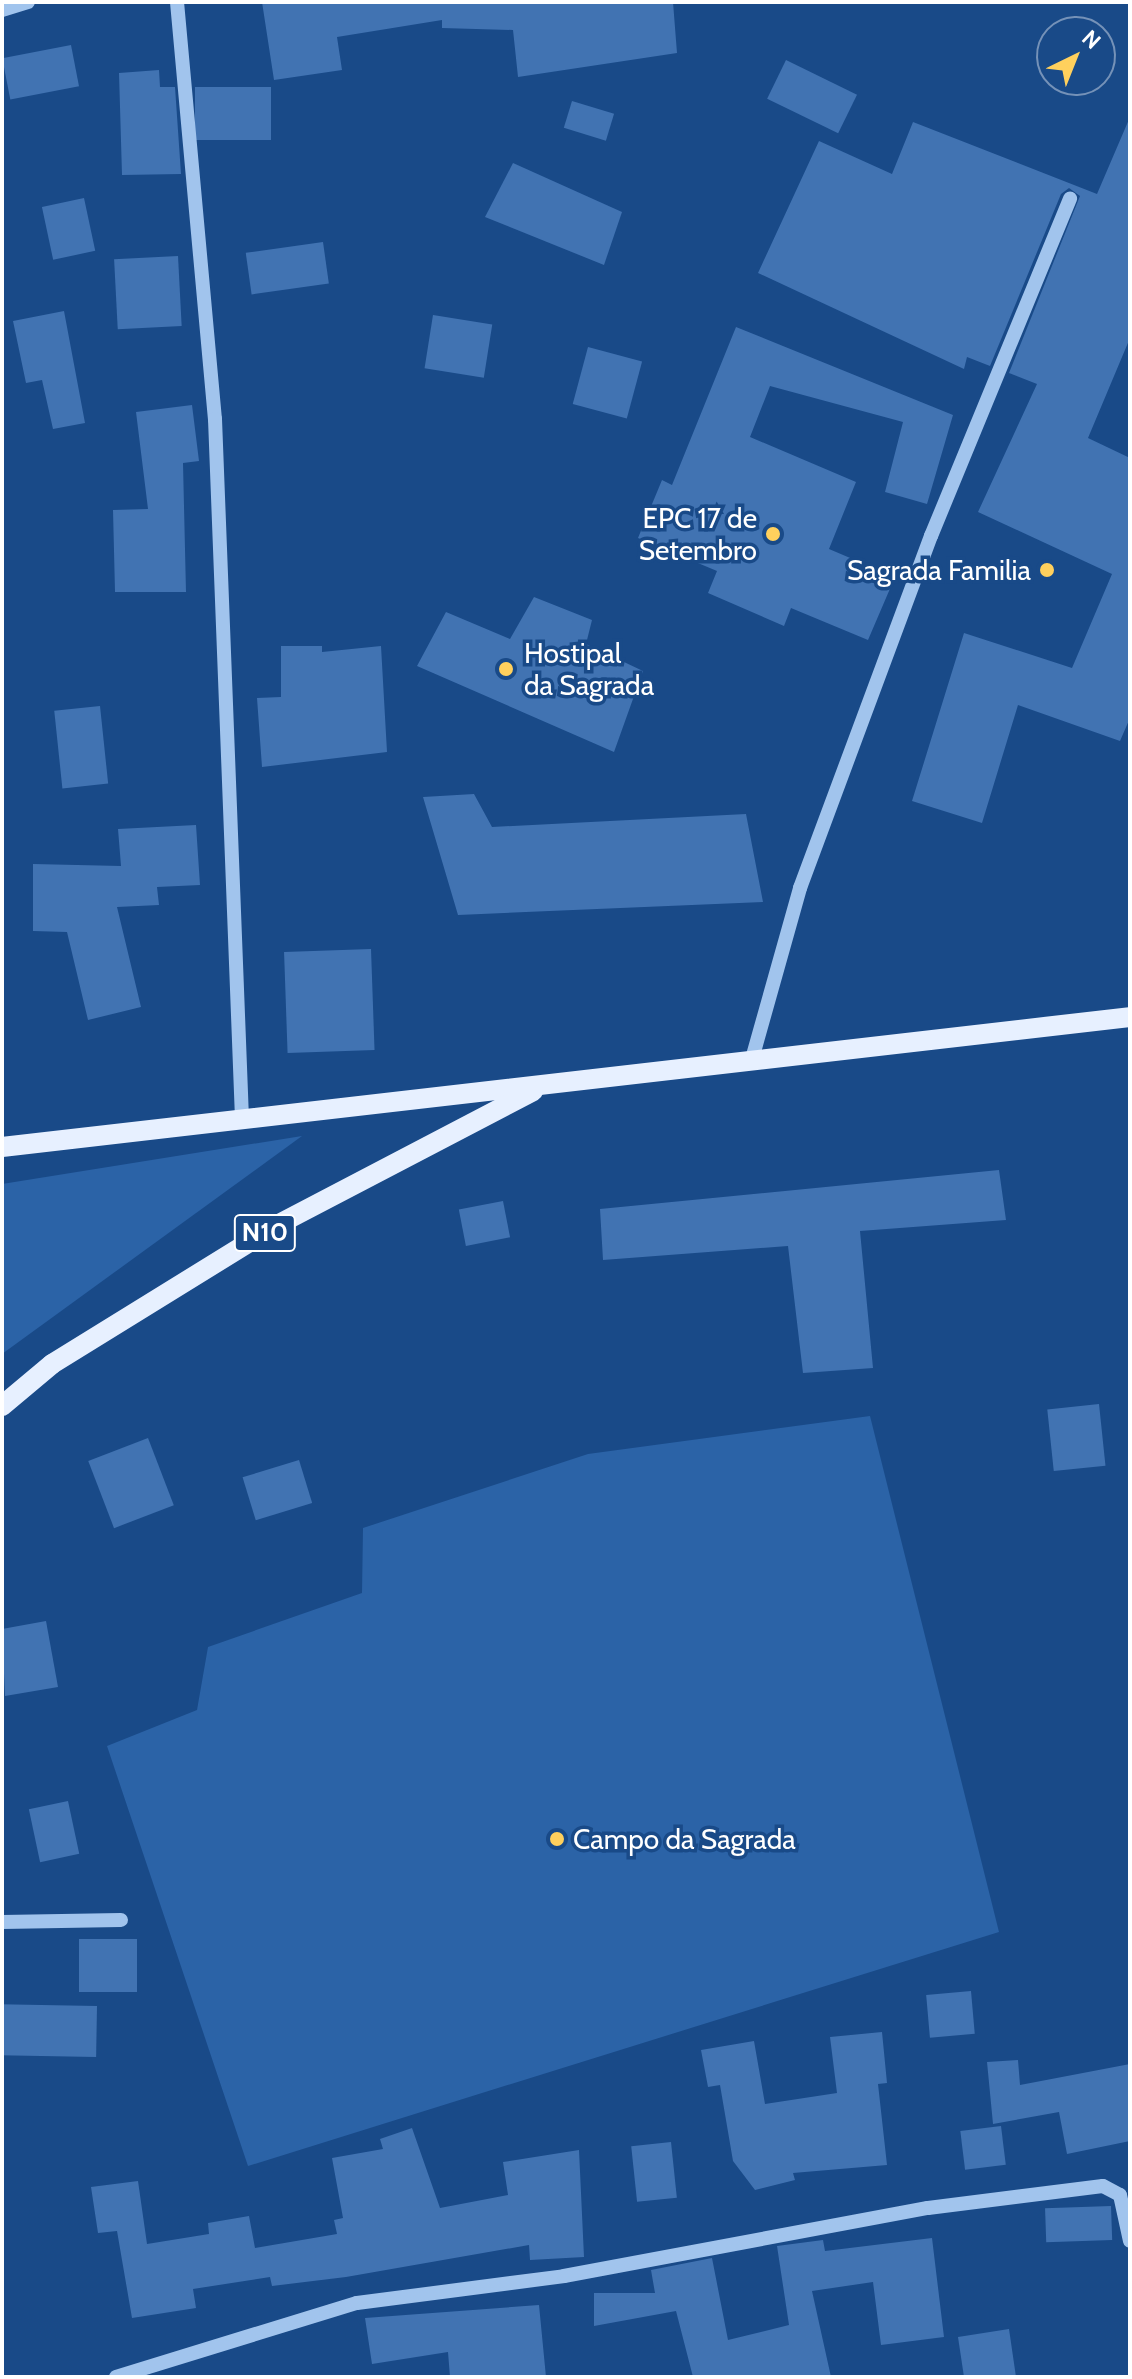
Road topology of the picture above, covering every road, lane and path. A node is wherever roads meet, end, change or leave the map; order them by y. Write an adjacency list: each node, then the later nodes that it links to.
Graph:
1 (28, 2): 3 (street)
2 (177, 2): 8 (street)
3 (2, 10)
4 (1070, 198): 6 (street)
5 (1130, 1017): 6 (main road, N10)
6 (752, 1059): 7 (main road, N10)
7 (544, 1086): 8 (main road, N10); 10 (main road, N10)
8 (242, 1119): 9 (main road, N10)
9 (2, 1147)
10 (2, 1406)
11 (121, 1920): 12 (street)
12 (2, 1922)
13 (1130, 2241): 14 (street)
14 (116, 2377)

